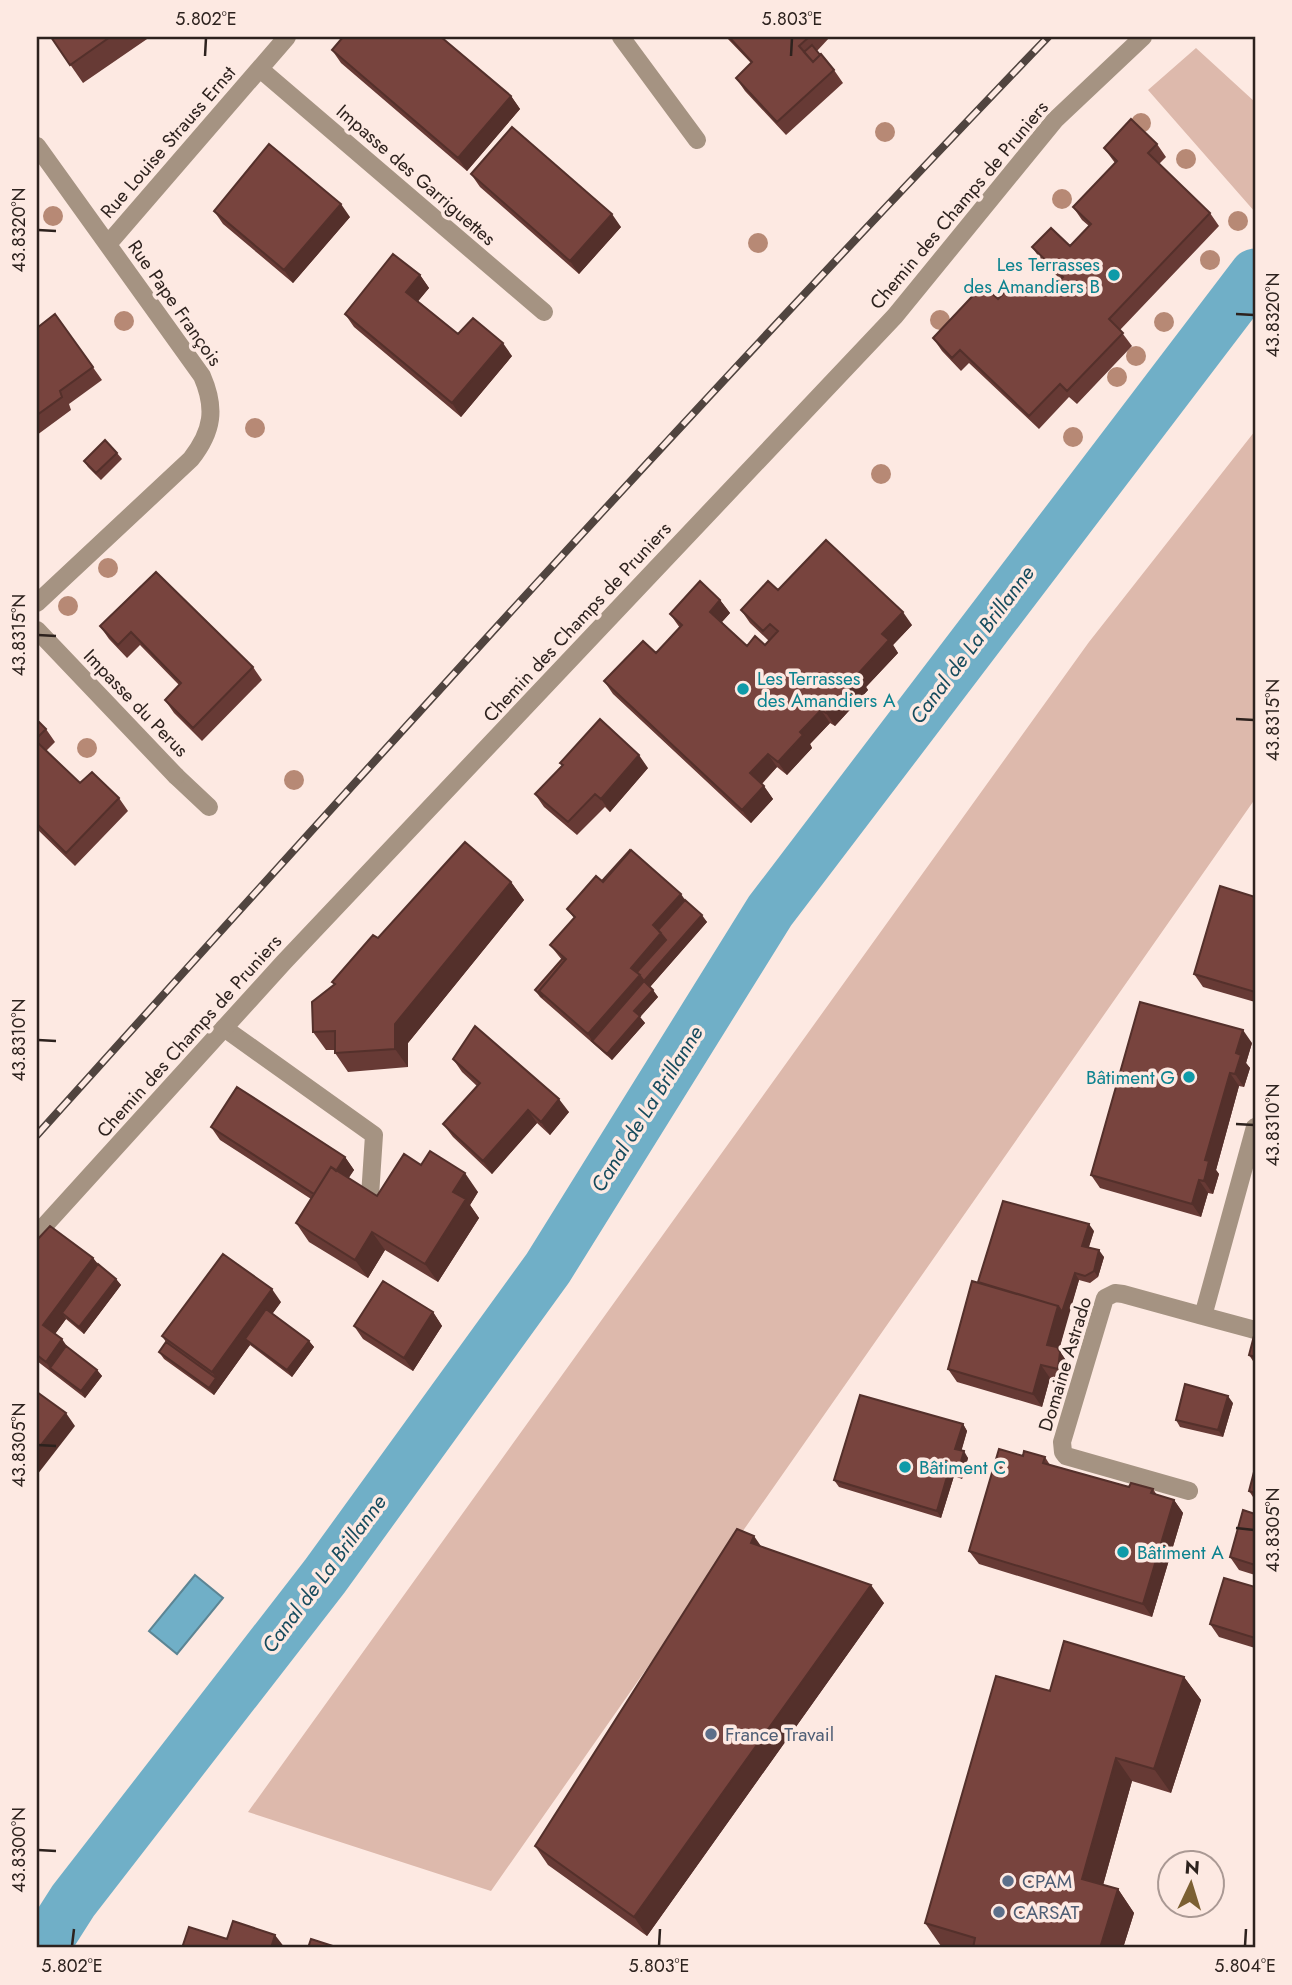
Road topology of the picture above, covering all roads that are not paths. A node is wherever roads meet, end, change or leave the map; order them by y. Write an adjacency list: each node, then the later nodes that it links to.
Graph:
1 (287, 37): 4 (street, Rue Louise Strauss Ernst)
2 (621, 37): 5 (street)
3 (1143, 37): 12 (street, Chemin des Champs de Pruniers)
4 (260, 69): 7 (street, Rue Louise Strauss Ernst); 8 (street, Impasse des Garriguettes)
5 (697, 140)
6 (37, 146): 7 (street, Rue Pape François)
7 (108, 244): 9 (street, Rue Pape François)
8 (544, 312)
9 (37, 602)
10 (37, 630): 11 (street, Impasse du Perus)
11 (209, 807)
12 (224, 1028): 14 (street); 15 (street, Chemin des Champs de Pruniers)
13 (1255, 1127): 16 (street)
14 (370, 1196)
15 (37, 1234)
16 (1203, 1316): 17 (street, Domaine Astrado); 18 (street, Domaine Astrado)
17 (1255, 1330)
18 (1189, 1491)

